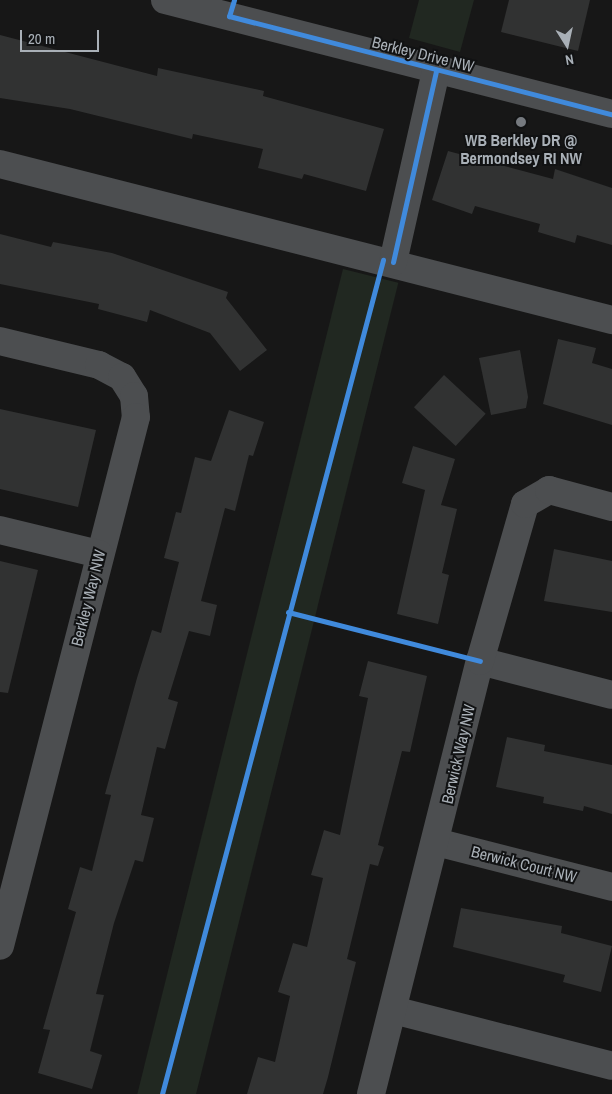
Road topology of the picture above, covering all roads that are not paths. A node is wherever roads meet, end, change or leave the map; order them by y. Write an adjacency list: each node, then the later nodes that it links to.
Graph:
1 (165, 0): 2 (street, Berkley Drive NW)
2 (231, 8): 3 (street, Berkley Drive NW)
3 (436, 71): 4 (street, Berkley Drive NW); 6 (street)
4 (612, 114)
5 (0, 164): 6 (street)
6 (393, 262): 7 (street)
7 (612, 320)
8 (0, 340): 11 (street, Berkley Way NW)
9 (612, 506): 12 (street, Berwick Way NW)
10 (0, 530): 11 (street)
11 (99, 554): 16 (street, Berkley Way NW)
12 (480, 661): 13 (street); 14 (street, Berwick Way NW)
13 (612, 695)
14 (436, 842): 15 (street, Berwick Court NW); 17 (street, Berwick Way NW)
15 (612, 887)
16 (0, 946)
17 (393, 1010): 18 (street); 19 (street, Berwick Way NW)
18 (612, 1066)
19 (371, 1094)

